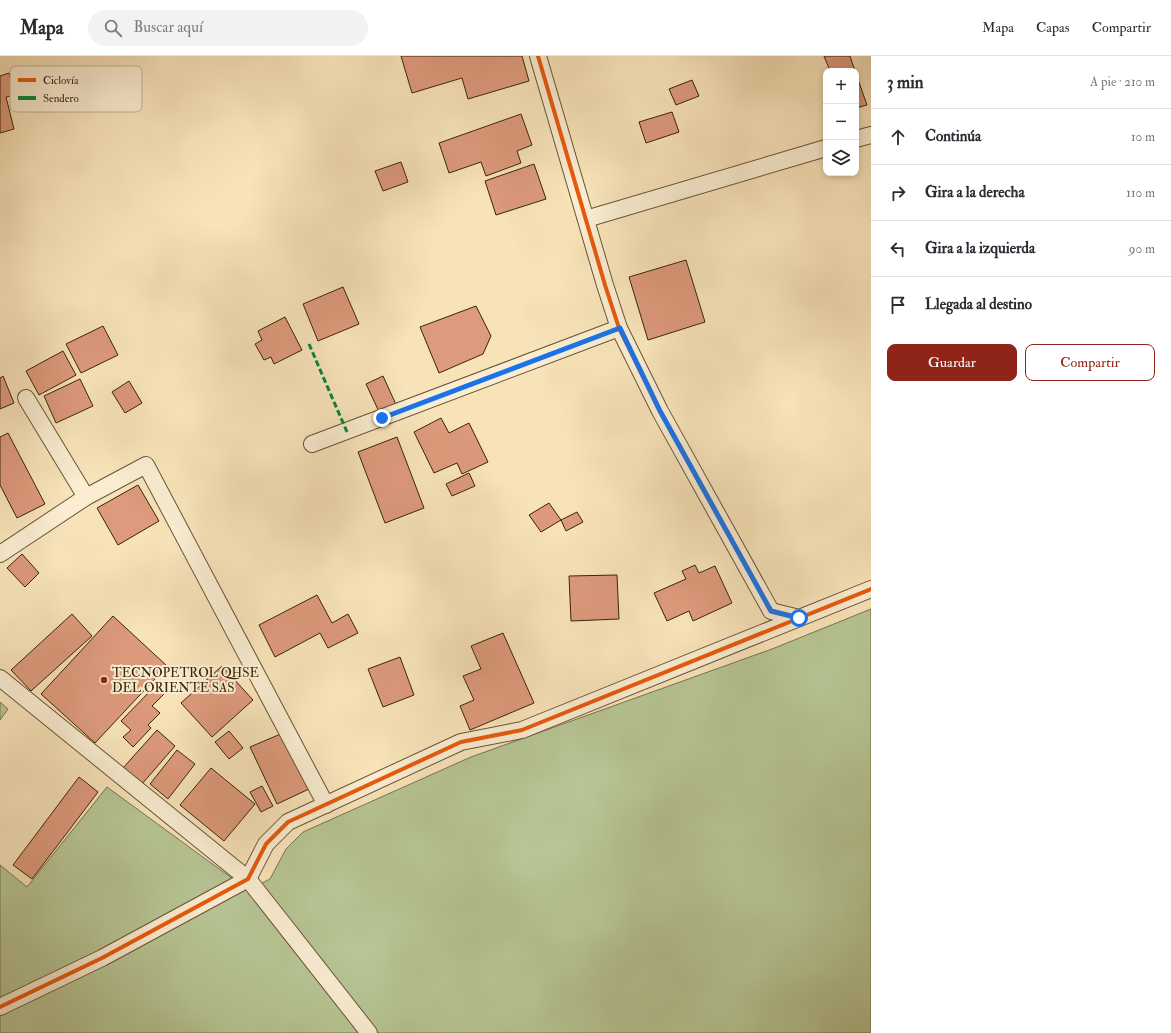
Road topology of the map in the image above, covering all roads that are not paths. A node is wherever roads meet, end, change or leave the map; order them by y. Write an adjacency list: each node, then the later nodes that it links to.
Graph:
1 (538, 56): 5 (street)
2 (871, 135): 3 (street)
3 (859, 138)
4 (823, 149): 5 (street)
5 (586, 219): 6 (street)
6 (620, 328): 8 (street); 12 (street)
7 (26, 398): 9 (street)
8 (312, 444)
9 (86, 498): 10 (street); 16 (street)
10 (0, 554)
11 (871, 590): 13 (street)
12 (771, 611): 13 (street); 14 (street)
13 (799, 618): 14 (street)
14 (753, 637): 16 (street)
15 (0, 678): 17 (street)
16 (326, 805): 17 (street)
17 (248, 879): 18 (street); 19 (street)
18 (0, 1007)
19 (369, 1033)

